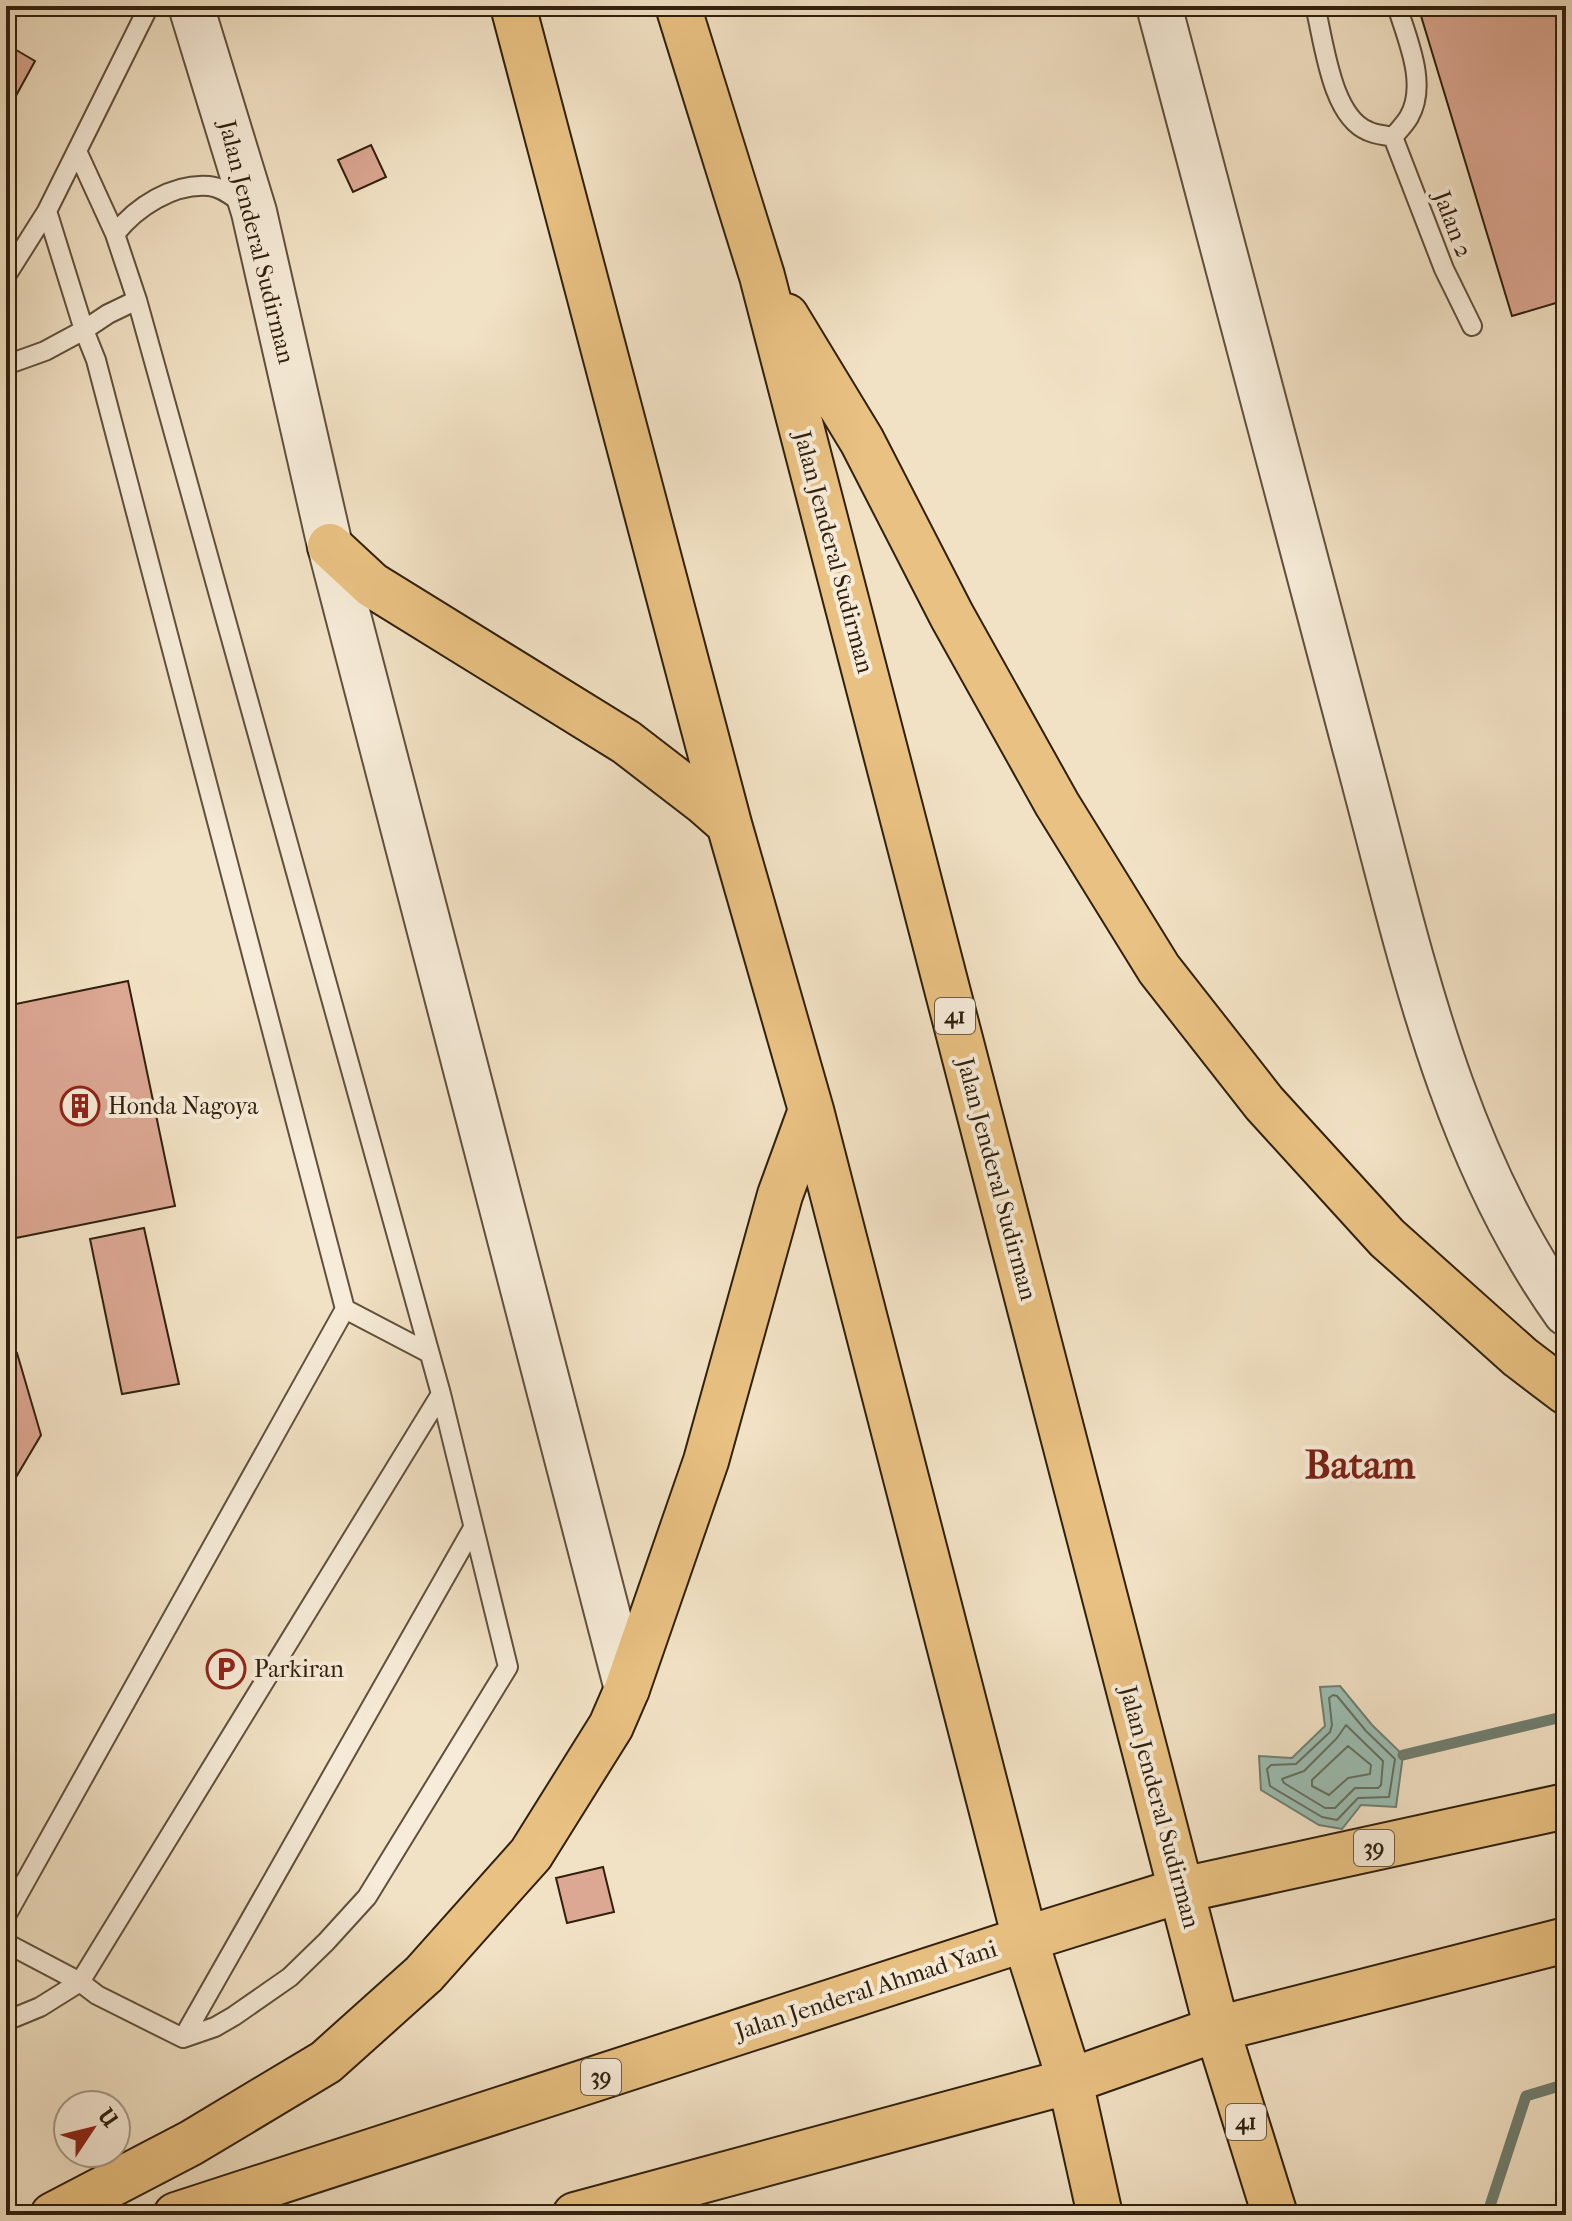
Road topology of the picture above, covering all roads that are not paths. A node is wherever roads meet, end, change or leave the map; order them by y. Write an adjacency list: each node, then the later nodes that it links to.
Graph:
1 (149, 6): 9 (lane)
2 (191, 6): 11 (street, Jalan Jenderal Sudirman)
3 (513, 6): 20 (highway)
4 (678, 6): 14 (highway, Jalan Jenderal Sudirman / 41)
5 (1159, 6): 23 (street)
6 (1315, 6): 8 (lane)
7 (1397, 6): 8 (lane)
8 (1393, 137): 16 (lane, Jalan 2)
9 (77, 151): 10 (lane); 12 (lane)
10 (47, 211): 13 (lane); 17 (lane)
11 (254, 212): 12 (lane); 19 (street, Jalan Jenderal Sudirman)
12 (115, 234): 15 (lane)
13 (6, 276)
14 (762, 276): 25 (highway); 30 (highway, Jalan Jenderal Sudirman / 41)
15 (137, 300): 17 (lane); 24 (lane)
16 (1472, 326)
17 (84, 330): 18 (lane); 22 (lane)
18 (6, 365)
19 (330, 546): 20 (highway); 28 (street, Jalan Jenderal Sudirman)
20 (729, 824): 21 (highway)
21 (811, 1110): 28 (highway); 32 (highway)
22 (345, 1309): 24 (lane); 31 (lane)
23 (1566, 1313)
24 (429, 1353): 26 (lane)
25 (1566, 1392)
26 (441, 1394): 27 (lane); 35 (lane)
27 (473, 1528): 38 (lane); 38 (lane)
28 (627, 1689): 40 (highway)
29 (1566, 1806): 30 (highway, Jalan Jenderal Ahmad Yani / 39)
30 (1182, 1890): 32 (highway, Jalan Jenderal Ahmad Yani / 39); 37 (highway, Jalan Jenderal Sudirman / 41)
31 (6, 1916)
32 (1025, 1939): 39 (highway); 41 (highway, Jalan Jenderal Ahmad Yani / 39)
33 (1566, 1940): 37 (highway)
34 (6, 1943): 35 (lane)
35 (80, 1982): 36 (lane); 38 (lane)
36 (6, 2021)
37 (1217, 2029): 39 (highway); 44 (highway, Jalan Jenderal Sudirman / 41)
38 (183, 2038)
39 (1070, 2081): 42 (highway); 43 (highway)
40 (53, 2215)
41 (176, 2215)
42 (575, 2215)
43 (1100, 2215)
44 (1275, 2215)

